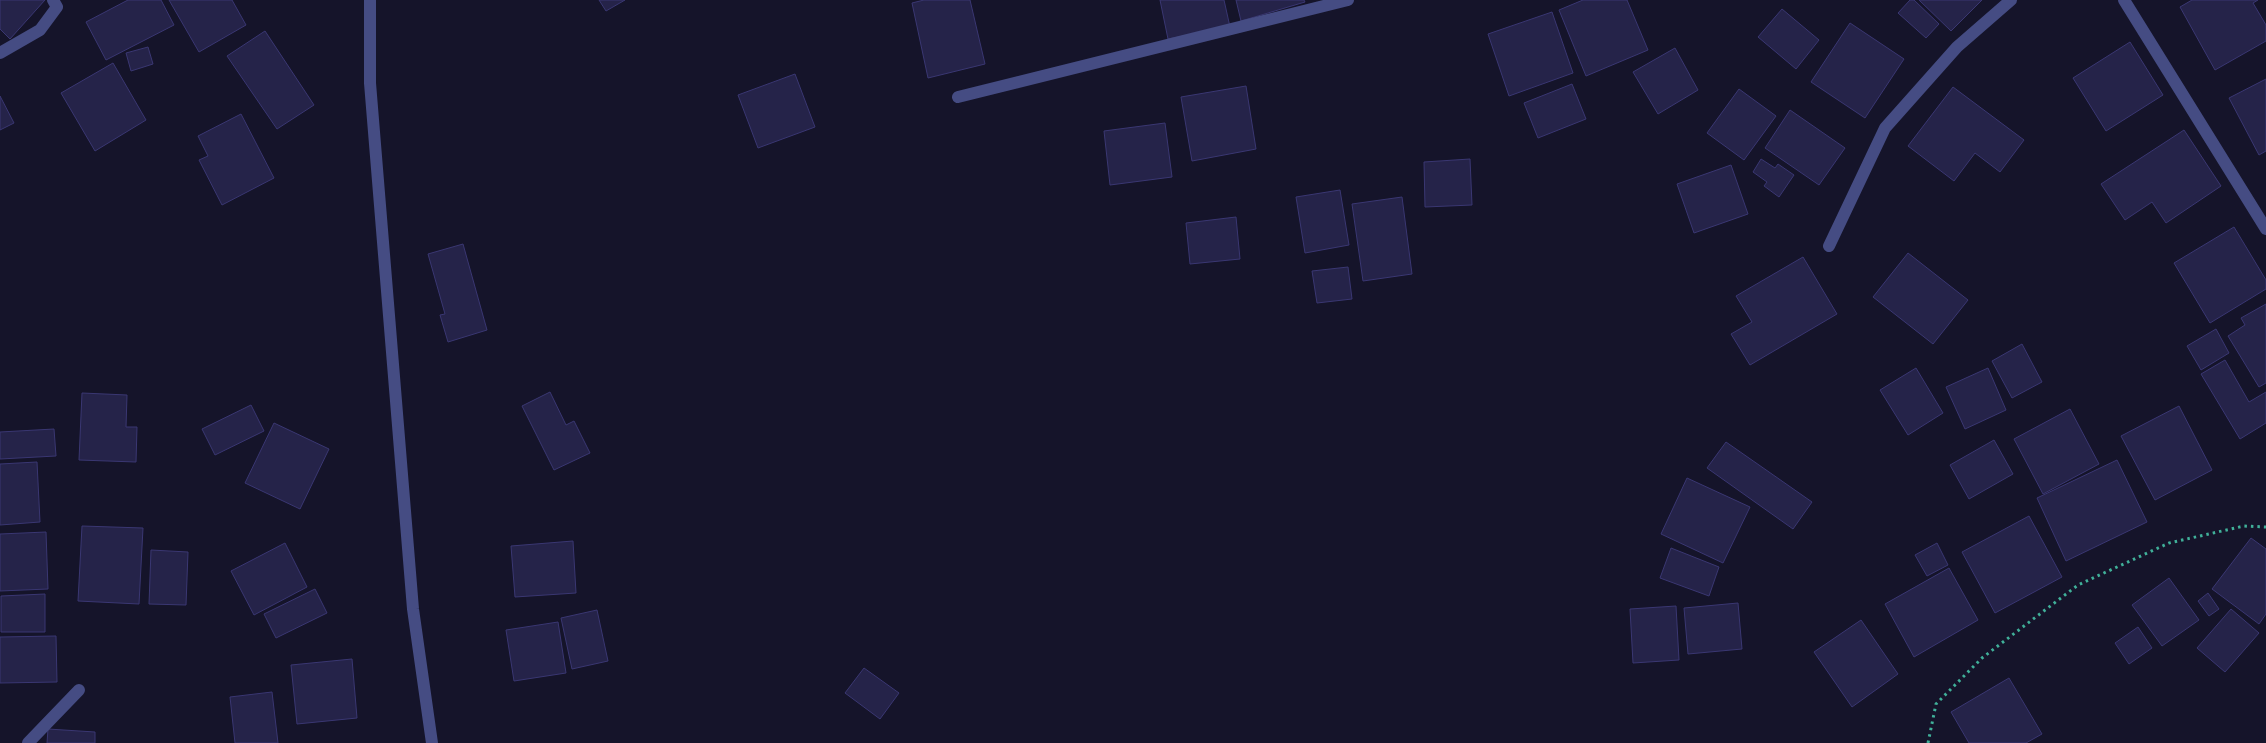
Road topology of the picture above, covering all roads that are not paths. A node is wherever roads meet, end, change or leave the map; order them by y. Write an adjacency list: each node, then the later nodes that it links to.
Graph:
1 (53, 0): 6 (street)
2 (370, 0): 12 (street)
3 (1348, 0): 7 (street)
4 (2011, 0): 9 (street)
5 (2124, 0): 8 (street)
6 (0, 52)
7 (958, 96)
8 (2266, 230)
9 (1829, 246)
10 (79, 690): 11 (street)
11 (28, 743)
12 (432, 743)

